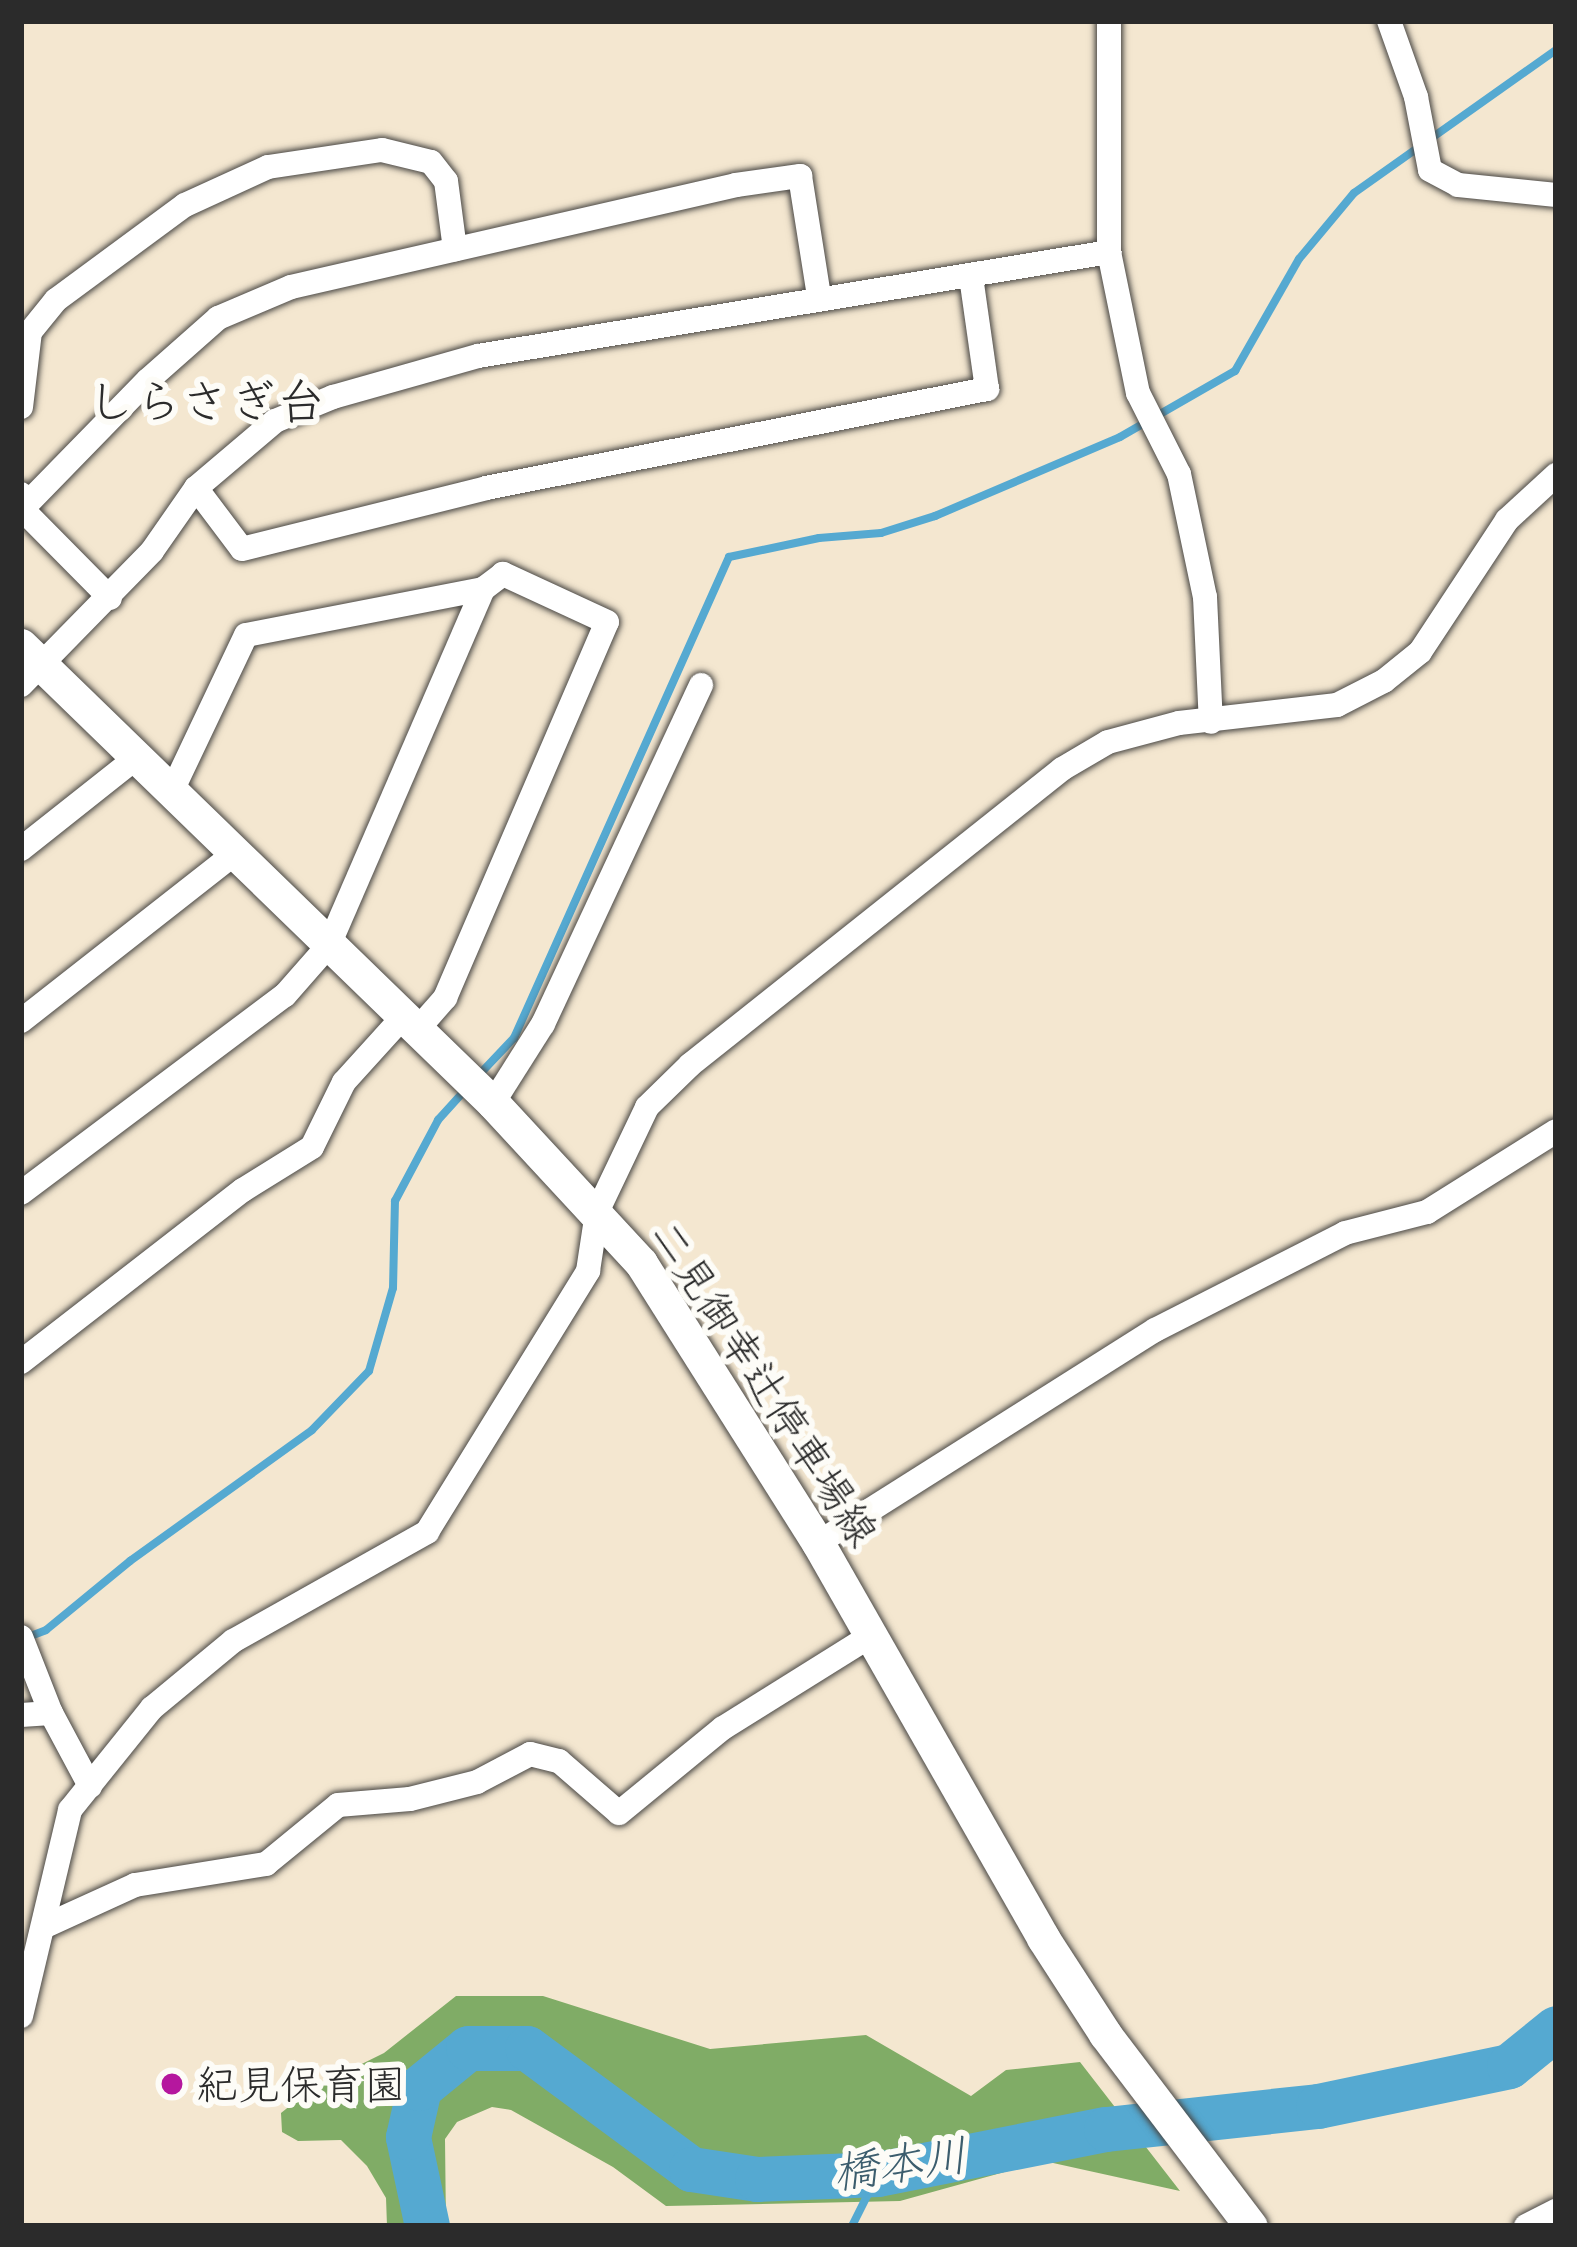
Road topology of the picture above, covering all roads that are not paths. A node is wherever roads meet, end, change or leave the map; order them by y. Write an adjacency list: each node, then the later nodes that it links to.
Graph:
1 (1109, 21): 5 (street)
2 (1389, 21): 3 (street)
3 (1556, 195)
4 (455, 249): 7 (street); 8 (street); 12 (street)
5 (1109, 252): 6 (street); 17 (street)
6 (971, 275): 7 (street); 10 (street)
7 (819, 296): 10 (street)
8 (21, 407)
9 (1556, 475): 17 (street)
10 (196, 488): 14 (street)
11 (21, 492): 12 (street)
12 (22, 508): 14 (street)
13 (483, 590): 19 (street); 22 (street); 24 (street)
14 (110, 598): 15 (street)
15 (27, 664): 18 (main road, 二見御幸辻停車場線)
16 (701, 685): 25 (street)
17 (1211, 722): 28 (street)
18 (137, 757): 19 (main road, 二見御幸辻停車場線); 20 (street)
19 (173, 789): 21 (main road, 二見御幸辻停車場線)
20 (21, 849)
21 (234, 854): 22 (main road, 二見御幸辻停車場線); 23 (street)
22 (329, 945): 24 (main road, 二見御幸辻停車場線); 27 (street)
23 (21, 1021)
24 (410, 1023): 25 (main road, 二見御幸辻停車場線); 29 (street)
25 (491, 1101): 28 (main road, 二見御幸辻停車場線)
26 (1556, 1131): 30 (street)
27 (21, 1193)
28 (597, 1212): 30 (main road, 二見御幸辻停車場線); 35 (street)
29 (21, 1362)
30 (818, 1543): 31 (main road, 二見御幸辻停車場線)
31 (870, 1636): 36 (street); 39 (main road, 二見御幸辻停車場線)
32 (21, 1637): 33 (street)
33 (48, 1703): 34 (street); 35 (street)
34 (21, 1715)
35 (90, 1786): 36 (street)
36 (43, 1927): 37 (street)
37 (21, 2016)
38 (1556, 2211): 40 (street)
39 (1251, 2226)
40 (1526, 2226)

